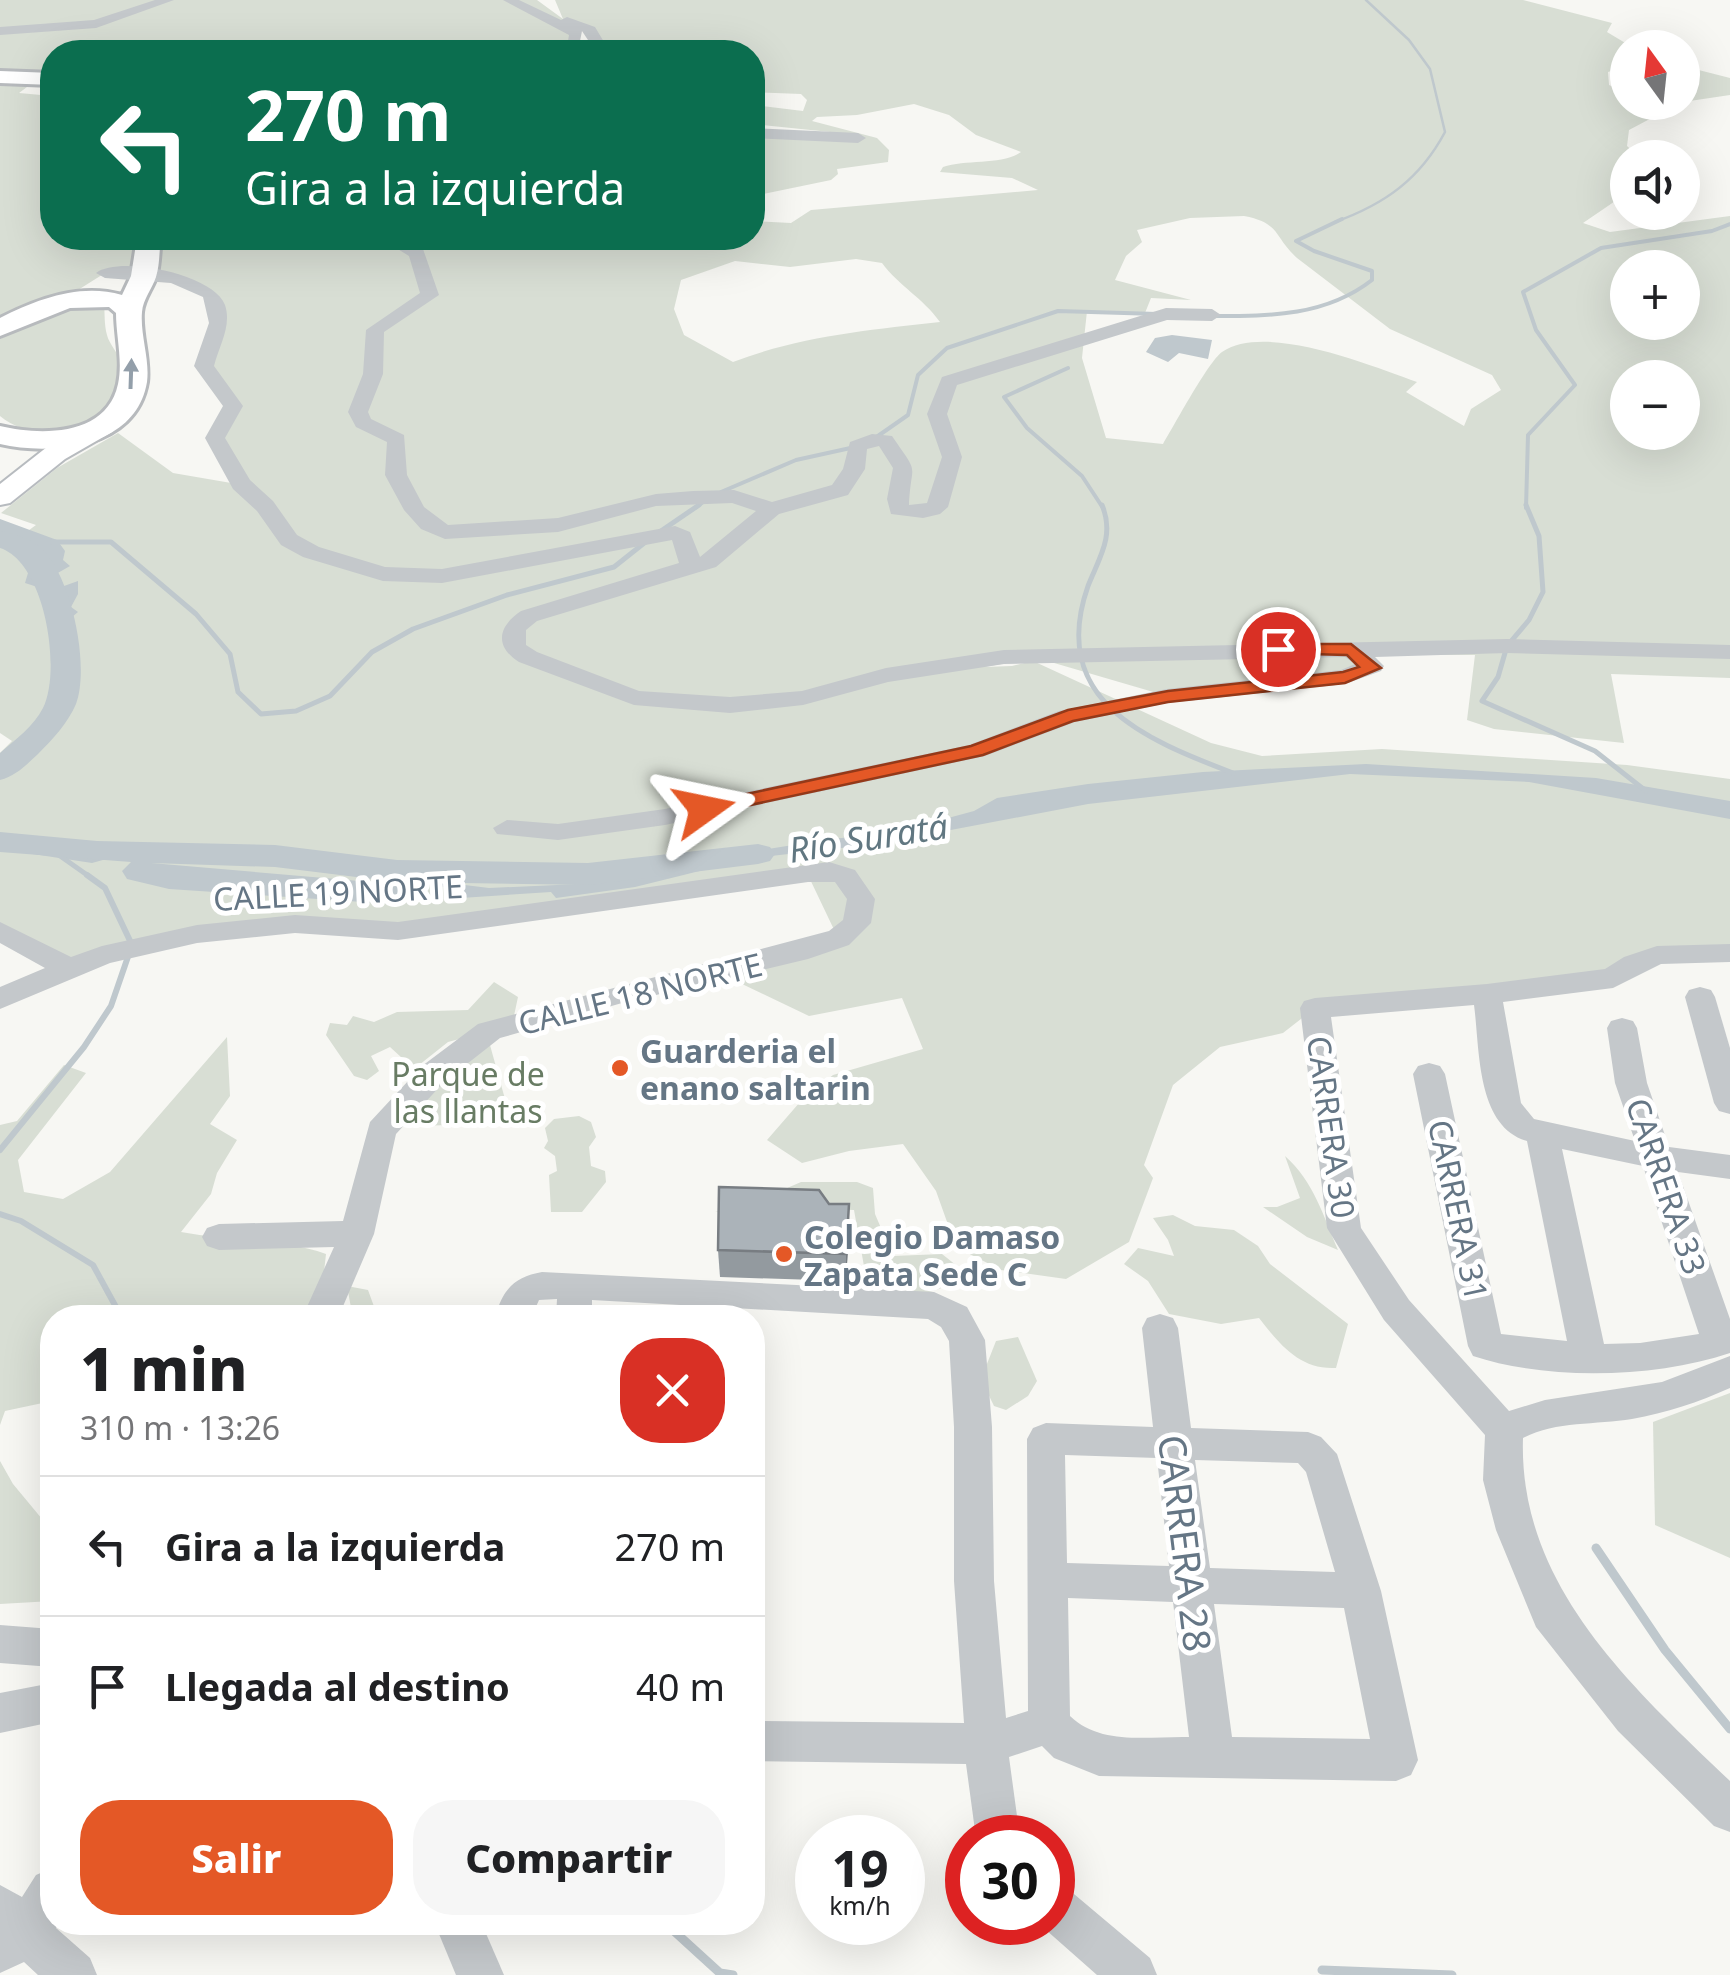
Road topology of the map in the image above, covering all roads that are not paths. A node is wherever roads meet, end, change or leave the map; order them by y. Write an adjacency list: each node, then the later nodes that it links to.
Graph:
1 (168, 0): 4 (street)
2 (509, 0): 3 (street)
3 (551, 22): 5 (street); 6 (street)
4 (0, 31)
5 (575, 40)
6 (597, 40)
7 (0, 80): 8 (highway)
8 (40, 81)
9 (765, 133): 10 (street)
10 (858, 138)
11 (123, 250): 14 (highway)
12 (148, 250): 15 (highway)
13 (413, 250): 23 (street)
14 (105, 273): 15 (street); 16 (highway)
15 (145, 273): 17 (highway); 24 (street)
16 (43, 308): 17 (highway); 19 (highway)
17 (129, 311): 20 (highway, one-way to 17)
18 (1212, 315): 23 (street)
19 (0, 328)
20 (104, 427): 21 (highway); 22 (main road)
21 (0, 435)
22 (0, 497)
23 (772, 509): 24 (street)
24 (692, 568): 25 (street)
25 (1351, 650): 26 (street); 27 (street)
26 (1730, 652)
27 (507, 828)
28 (808, 873): 31 (street, CALLE 19 NORTE); 41 (street, CALLE 18 NORTE)
29 (0, 931): 31 (street)
30 (1730, 953): 32 (street)
31 (69, 970): 34 (street, CALLE 19 NORTE)
32 (1486, 994): 38 (street); 49 (street, CARRERA 30)
33 (1700, 997): 37 (street)
34 (0, 999)
35 (1622, 1028): 39 (street, CARRERA 33)
36 (1429, 1074): 48 (street, CARRERA 31)
37 (1730, 1104)
38 (1542, 1133): 39 (street); 48 (street)
39 (1655, 1156): 40 (street); 47 (street, CARRERA 33)
40 (1730, 1167)
41 (357, 1234): 42 (street); 44 (street, CALLE 18 NORTE)
42 (220, 1237)
43 (574, 1302): 45 (street); 58 (street)
44 (326, 1305)
45 (515, 1305)
46 (1160, 1328): 50 (street, CARRERA 28)
47 (1727, 1350): 48 (street); 49 (street)
48 (1589, 1359)
49 (1504, 1430): 60 (street)
50 (1173, 1443): 51 (street); 52 (street, CARRERA 28); 53 (street)
51 (1048, 1580): 52 (street); 56 (street)
52 (1191, 1584): 53 (street); 59 (street, CARRERA 28)
53 (1361, 1590): 59 (street)
54 (0, 1644): 55 (street)
55 (40, 1647)
56 (1049, 1724): 58 (street); 59 (street)
57 (765, 1741): 58 (street)
58 (986, 1744): 61 (street)
59 (1212, 1758)
60 (1730, 1811)
61 (995, 1815)
62 (40, 1902): 64 (street)
63 (1075, 1924): 68 (street)
64 (9, 1930): 66 (street)
65 (462, 1935): 67 (street)
66 (73, 1975)
67 (480, 1975)
68 (1133, 1975)

